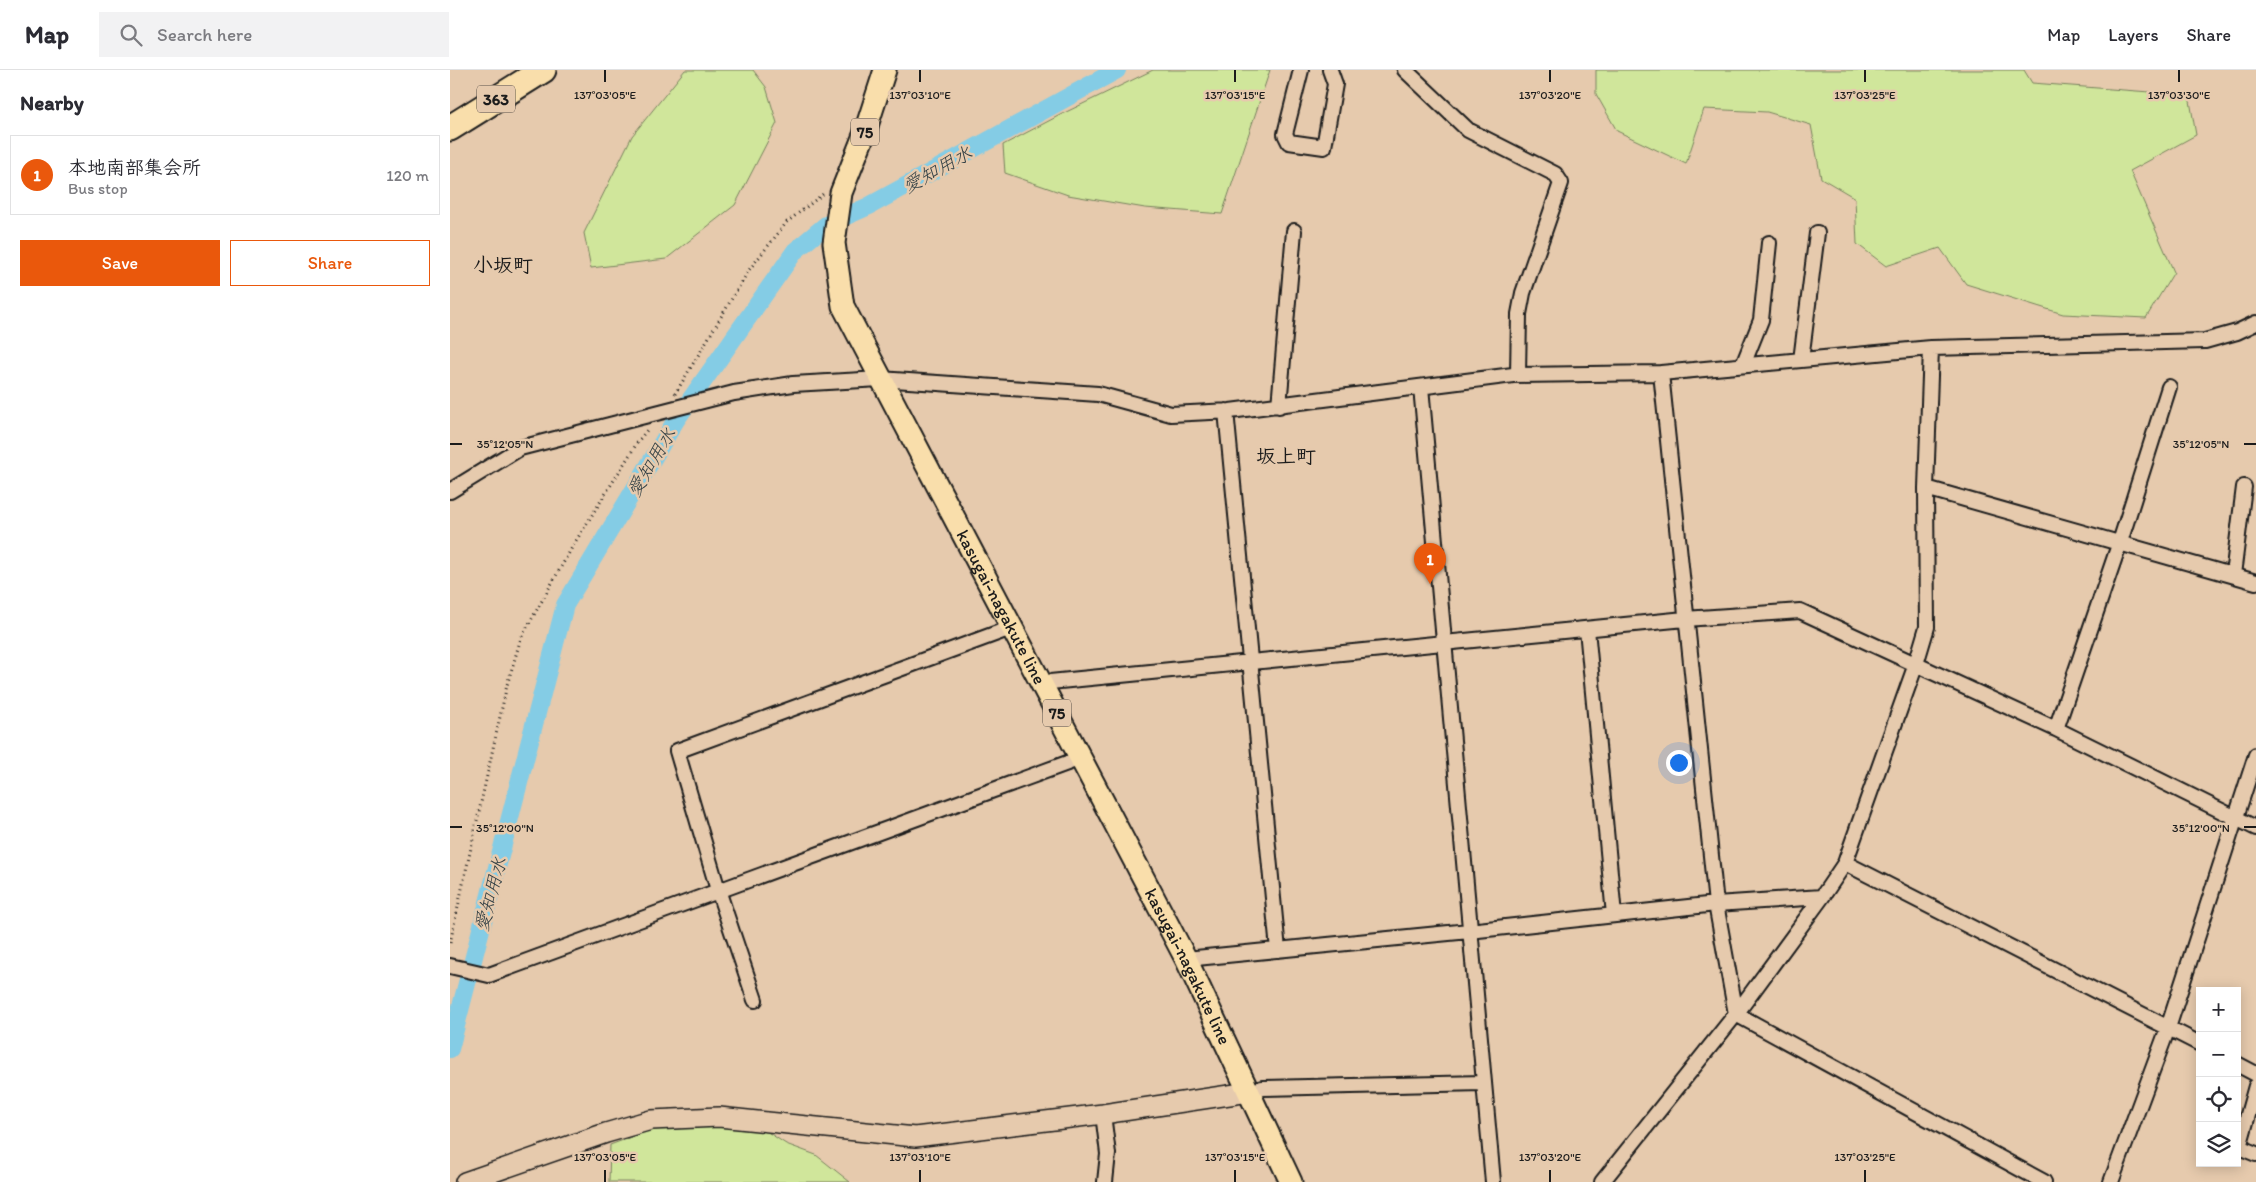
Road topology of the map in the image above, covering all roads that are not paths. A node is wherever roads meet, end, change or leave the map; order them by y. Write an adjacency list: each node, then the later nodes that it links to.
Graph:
1 (543, 70): 6 (highway, 363)
2 (885, 70): 16 (main road, kasugai-nagakute line / 75)
3 (1301, 70): 5 (street)
4 (1405, 70): 15 (street)
5 (1333, 72)
6 (450, 128)
7 (1294, 231): 19 (street)
8 (1817, 234): 12 (street)
9 (1769, 243): 13 (street)
10 (2256, 323): 11 (street)
11 (1931, 348): 12 (street); 22 (street)
12 (1801, 360): 13 (street)
13 (1744, 365): 14 (street)
14 (1661, 373): 15 (street); 27 (street)
15 (1518, 375): 17 (street)
16 (880, 379): 20 (street); 23 (street); 28 (main road, kasugai-nagakute line / 75)
17 (1421, 387): 19 (street); 30 (street)
18 (2169, 387): 24 (street)
19 (1279, 406): 20 (street)
20 (1226, 411): 31 (street)
21 (2244, 487): 25 (street)
22 (1926, 488): 24 (street); 32 (street)
23 (450, 491)
24 (2120, 542): 25 (street); 34 (street)
25 (2232, 575): 26 (street)
26 (2256, 582)
27 (1685, 619): 29 (street); 32 (street); 42 (street)
28 (1011, 628): 33 (main road, kasugai-nagakute line / 75); 40 (street)
29 (1587, 629): 30 (street); 43 (street)
30 (1443, 644): 31 (street); 44 (street)
31 (1249, 662): 33 (street); 45 (street)
32 (1916, 664): 34 (street); 39 (street)
33 (1040, 683): 36 (main road, kasugai-nagakute line / 75)
34 (2056, 729): 37 (street)
35 (2256, 755): 37 (street)
36 (1081, 758): 40 (street); 46 (main road, kasugai-nagakute line / 75)
37 (2236, 817): 38 (street); 50 (street)
38 (2256, 828)
39 (1844, 863): 41 (street); 50 (street)
40 (718, 890): 47 (street); 48 (street)
41 (1822, 897): 42 (street); 49 (street)
42 (1716, 904): 43 (street); 49 (street)
43 (1614, 915): 44 (street)
44 (1470, 931): 45 (street); 54 (street)
45 (1278, 950): 46 (street)
46 (1186, 959): 56 (main road, kasugai-nagakute line / 75)
47 (450, 966)
48 (755, 1000)
49 (1736, 1014): 63 (street); 64 (street)
50 (2168, 1028): 51 (street); 65 (street)
51 (2196, 1042)
52 (2241, 1066): 53 (street)
53 (2256, 1074)
54 (1483, 1082): 56 (street); 62 (street)
55 (2256, 1086): 58 (street)
56 (1249, 1092): 57 (street); 61 (main road, kasugai-nagakute line / 75)
57 (1103, 1114): 59 (street); 60 (street)
58 (2256, 1154)
59 (465, 1182)
60 (1105, 1182)
61 (1291, 1182)
62 (1493, 1182)
63 (1602, 1182)
64 (2044, 1182)
65 (2111, 1182)

